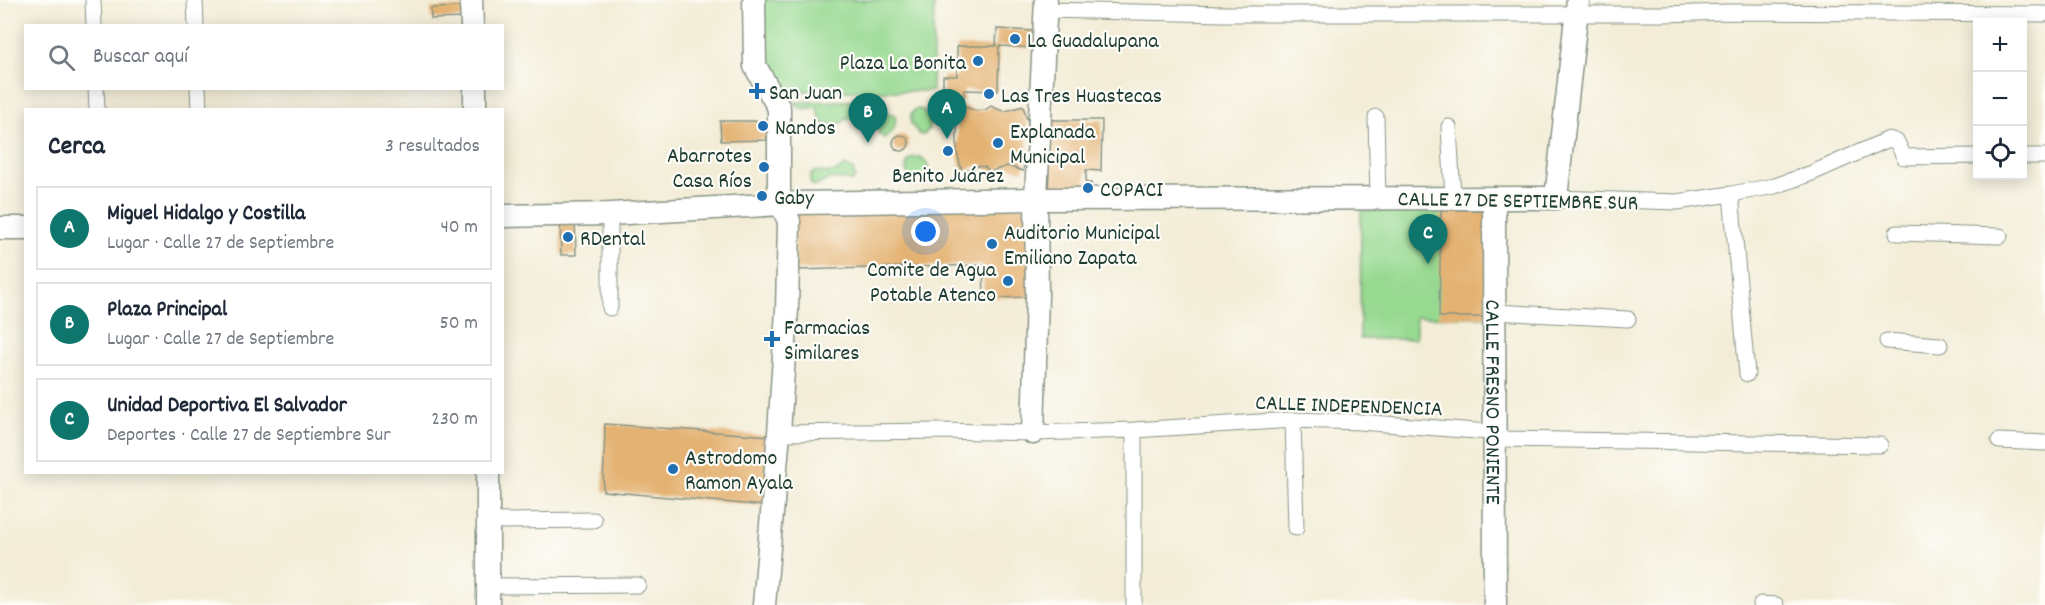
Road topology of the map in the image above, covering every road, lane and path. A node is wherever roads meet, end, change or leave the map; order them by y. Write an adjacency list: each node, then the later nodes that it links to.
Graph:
1 (93, 0): 8 (street)
2 (195, 0): 9 (street)
3 (471, 0): 10 (street)
4 (754, 0): 28 (street)
5 (1046, 5): 6 (street); 27 (street)
6 (1577, 7): 7 (street); 26 (street)
7 (2045, 14)
8 (94, 24)
9 (196, 24)
10 (472, 24)
11 (96, 90): 14 (street)
12 (198, 90): 15 (street)
13 (475, 90): 16 (street)
14 (97, 108)
15 (199, 108)
16 (476, 108)
17 (1376, 117): 24 (street)
18 (1449, 127): 23 (street)
19 (1973, 156): 22 (street, CALLE 27 DE SEPTIEMBRE SUR)
20 (2027, 156): 21 (street)
21 (2045, 156)
22 (1731, 194): 26 (street, CALLE 27 DE SEPTIEMBRE SUR); 40 (street)
23 (1452, 197): 24 (street, CALLE 27 DE SEPTIEMBRE SUR); 25 (street, CALLE 27 DE SEPTIEMBRE SUR)
24 (1378, 198): 27 (street, CALLE 27 DE SEPTIEMBRE SUR)
25 (1494, 198): 26 (street, CALLE 27 DE SEPTIEMBRE SUR); 36 (street, CALLE FRESNO PONIENTE)
26 (1556, 198)
27 (1037, 199): 28 (street, CALLE 27 DE SEPTIEMBRE SUR); 44 (street)
28 (781, 205): 29 (street, CALLE 27 DE SEPTIEMBRE SUR); 43 (street)
29 (610, 214): 30 (street, CALLE 27 DE SEPTIEMBRE SUR); 35 (street)
30 (504, 216)
31 (0, 228): 32 (street)
32 (24, 228)
33 (1897, 233): 34 (street)
34 (2000, 236)
35 (610, 308)
36 (1494, 312): 37 (street); 45 (street, CALLE FRESNO PONIENTE)
37 (1628, 319)
38 (1887, 341): 39 (street)
39 (1940, 345)
40 (1747, 374)
41 (1293, 420): 42 (street, CALLE INDEPENDENCIA); 45 (street, CALLE INDEPENDENCIA); 52 (street)
42 (1134, 430): 44 (street, CALLE INDEPENDENCIA); 56 (street)
43 (779, 433): 44 (street, CALLE INDEPENDENCIA); 55 (street)
44 (1033, 433)
45 (1496, 434): 48 (street, CALLE INDEPENDENCIA); 57 (street, CALLE FRESNO PONIENTE)
46 (1999, 441): 47 (street)
47 (2045, 443)
48 (1880, 445)
49 (488, 474): 51 (street)
50 (594, 520): 51 (street)
51 (488, 521): 54 (street)
52 (1296, 528)
53 (638, 585): 54 (street)
54 (488, 595)
55 (764, 605)
56 (1134, 605)
57 (1496, 605)

